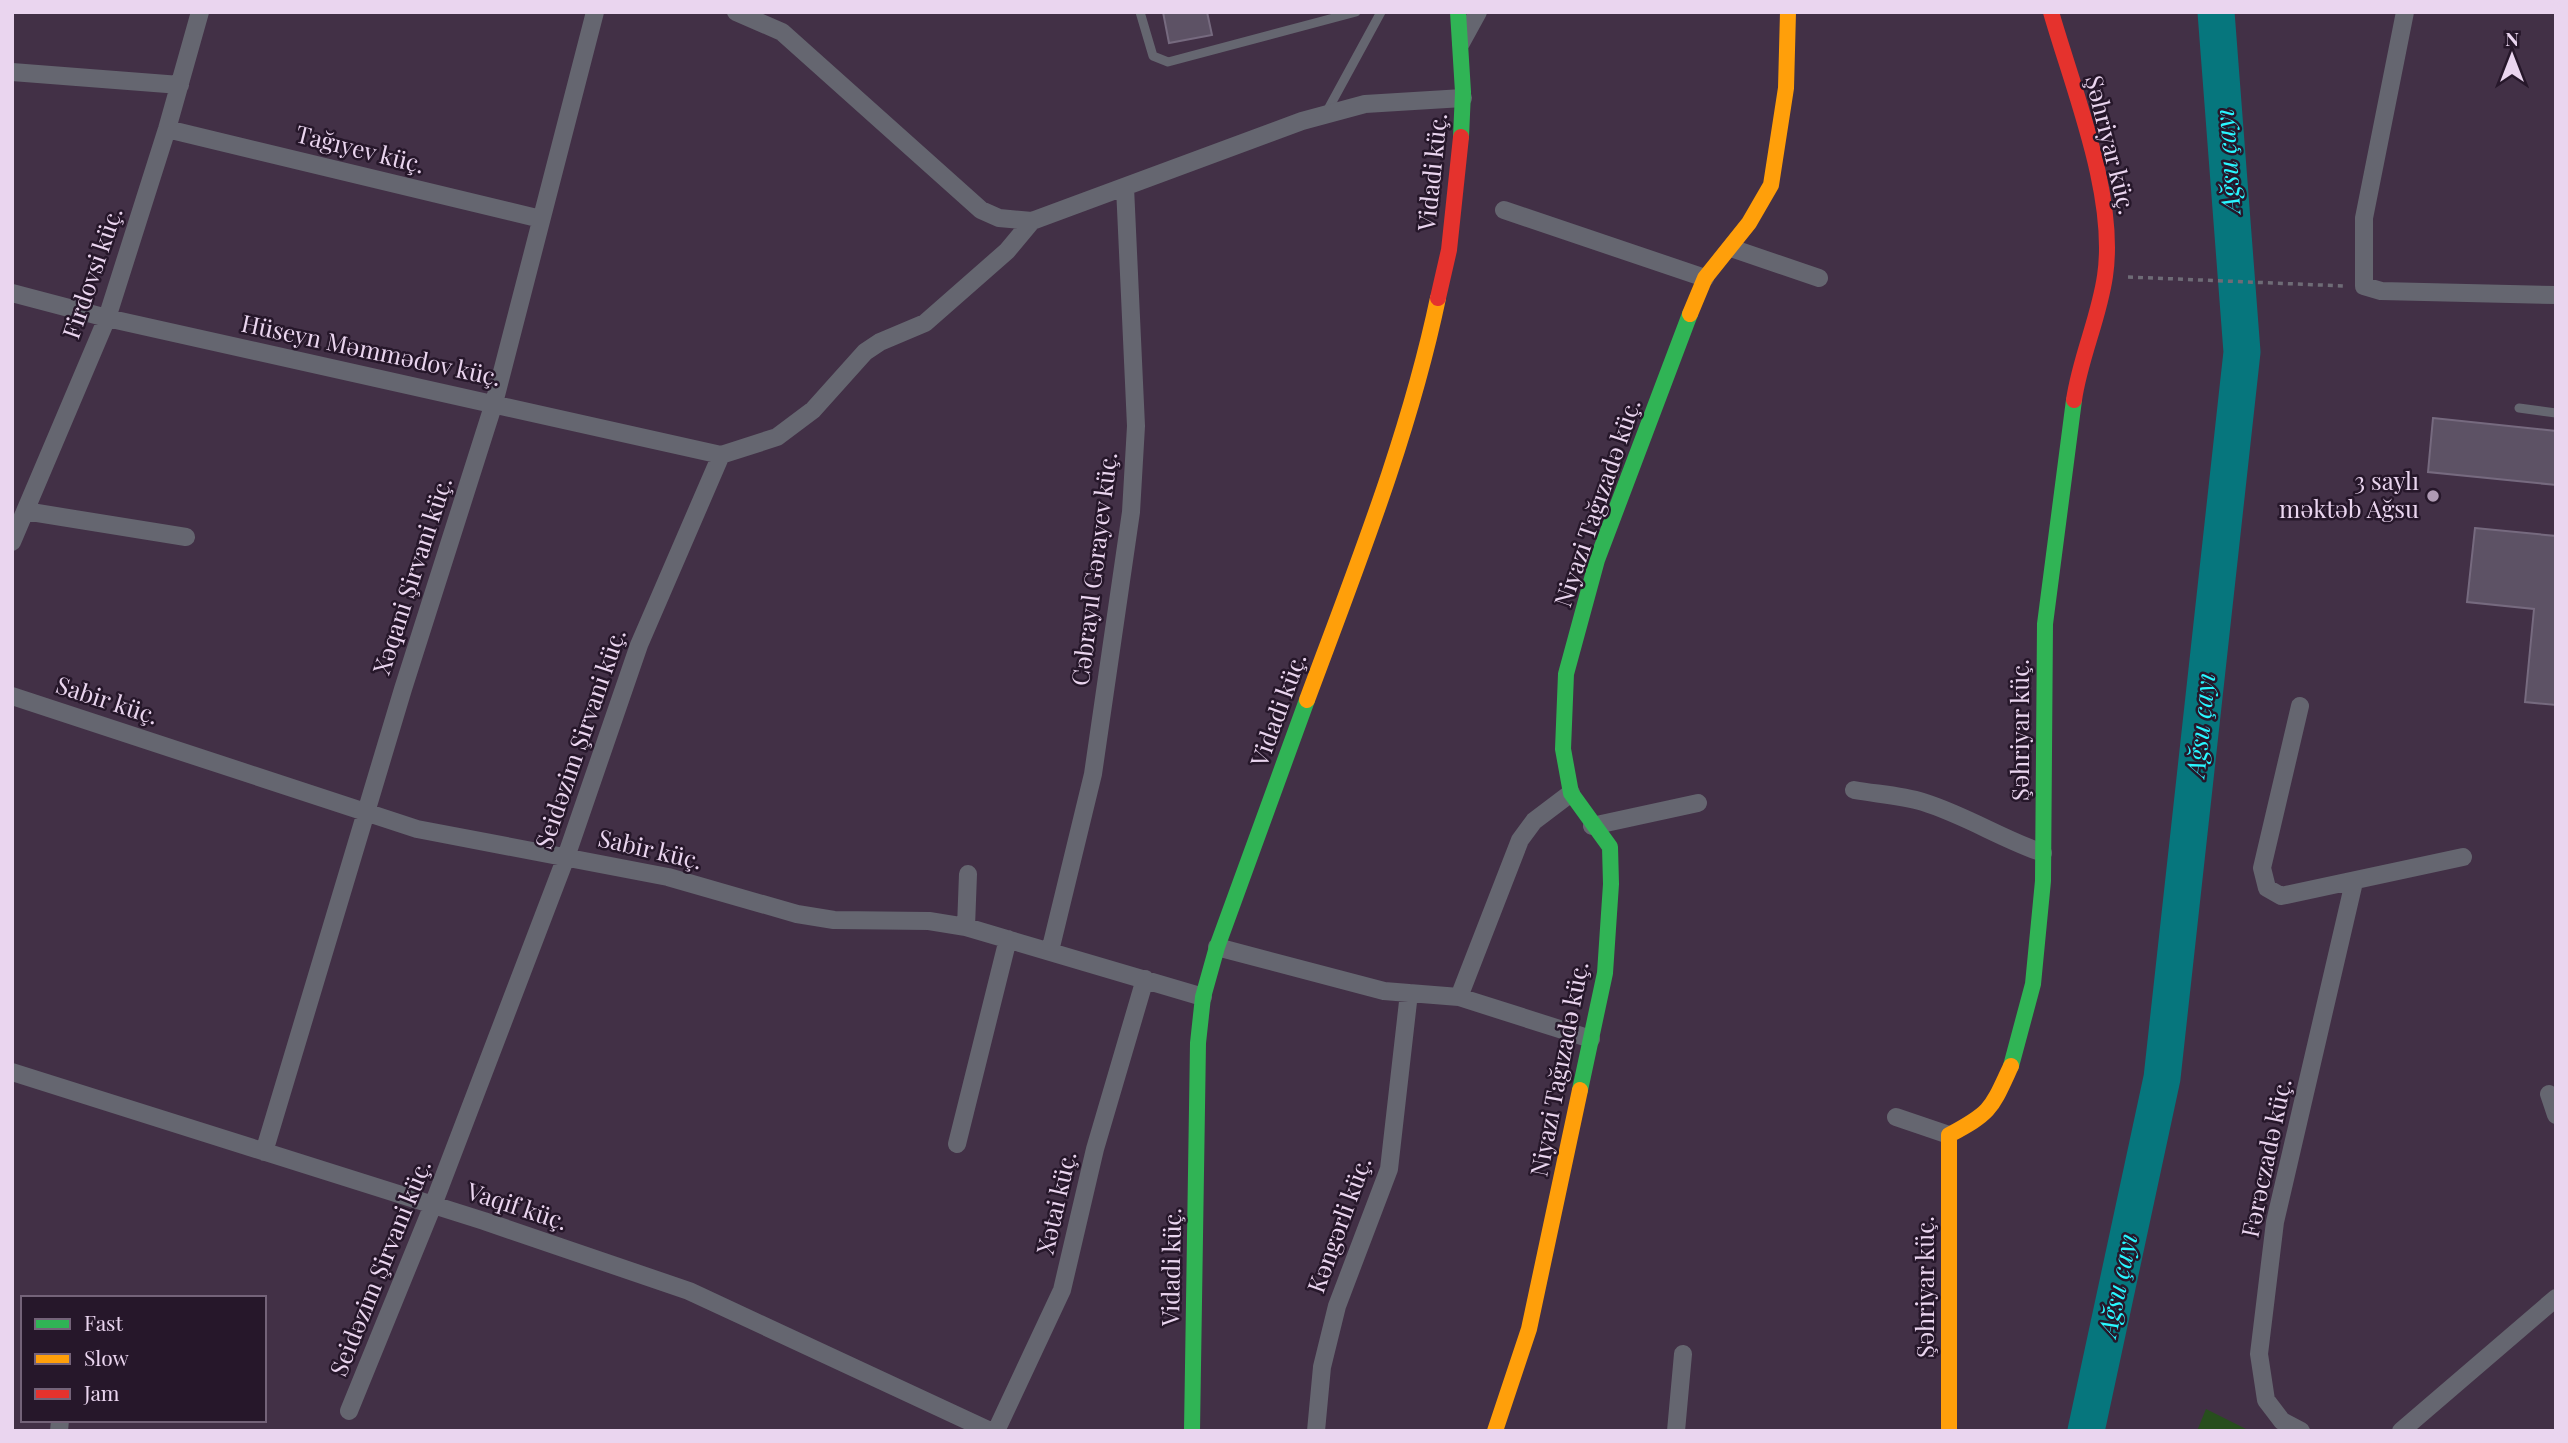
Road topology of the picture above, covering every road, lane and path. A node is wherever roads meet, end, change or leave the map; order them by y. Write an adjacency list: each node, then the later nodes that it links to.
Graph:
1 (200, 12): 14 (street, Firdovsi küç.)
2 (595, 12): 20 (street, Xəqani Şirvani küç.)
3 (736, 12): 21 (street)
4 (1140, 12): 5 (lane)
5 (1356, 12)
6 (1381, 12): 16 (lane)
7 (1458, 12): 12 (street, Vidadi küç.)
8 (1478, 12): 12 (street)
9 (1788, 12): 22 (street, Niyazi Tağızadə küç.)
10 (2051, 12): 23 (street, Şəhriyar küç.)
11 (2405, 12): 28 (street)
12 (1461, 43): 15 (street, Vidadi küç.)
13 (12, 72): 14 (street)
14 (180, 85): 17 (street, Firdovsi küç.)
15 (1463, 98): 16 (street); 51 (street, Vidadi küç.)
16 (1325, 115): 18 (street)
17 (167, 129): 20 (street, Tağıyev küç.); 29 (street, Firdovsi küç.)
18 (1125, 187): 21 (street); 52 (street, Cəbrayıl Gərayev küç.)
19 (1504, 210): 24 (street)
20 (541, 219): 30 (street, Xəqani Şirvani küç.)
21 (1032, 221): 33 (street)
22 (1731, 248): 24 (street, Niyazi Tağızadə küç.); 25 (street)
23 (2105, 276): 26 (path); 44 (street, Şəhriyar küç.)
24 (1704, 278): 40 (street, Niyazi Tağızadə küç.)
25 (1819, 278)
26 (2328, 285)
27 (12, 293): 29 (street, Hüseyn Məmmədov küç.)
28 (2556, 295)
29 (107, 318): 30 (street, Hüseyn Məmmədov küç.); 34 (street, Firdovsi küç.)
30 (494, 403): 33 (street, Hüseyn Məmmədov küç.); 42 (street, Xəqani Şirvani küç.)
31 (2519, 408): 32 (lane)
32 (2556, 413)
33 (721, 455): 45 (street, Seidəzim Şirvani küç.)
34 (25, 511): 35 (street); 36 (street, Firdovsi küç.)
35 (186, 537)
36 (12, 542)
37 (12, 696): 42 (street, Sabir küç.)
38 (2300, 706): 48 (street)
39 (1854, 790): 44 (street)
40 (1572, 793): 43 (street, Niyazi Tağızadə küç.); 56 (street)
41 (1698, 803): 43 (street)
42 (365, 814): 45 (street, Sabir küç.); 64 (street, Xəqani Şirvani küç.)
43 (1592, 826): 57 (street, Niyazi Tağızadə küç.)
44 (2043, 853): 62 (street, Şəhriyar küç.)
45 (566, 857): 49 (street, Sabir küç.); 65 (street, Seidəzim Şirvani küç.)
46 (2463, 857): 48 (street)
47 (968, 874): 49 (street)
48 (2354, 882): 76 (street, Fərəczadə küç.)
49 (966, 927): 50 (street, Sabir küç.)
50 (1008, 939): 52 (street, Sabir küç.); 63 (street)
51 (1217, 947): 54 (street); 55 (street, Vidadi küç.)
52 (1050, 951): 53 (street, Sabir küç.)
53 (1145, 979): 55 (street, Sabir küç.); 70 (street, Xətai küç.)
54 (1409, 993): 56 (street); 72 (street, Kəngərli küç.)
55 (1203, 997): 71 (street, Vidadi küç.)
56 (1459, 997): 57 (street)
57 (1591, 1039): 73 (street, Niyazi Tağızadə küç.)
58 (12, 1072): 64 (street, Vaqif küç.)
59 (2549, 1094): 60 (street)
60 (2556, 1115)
61 (1896, 1117): 62 (street)
62 (1949, 1135): 75 (street, Şəhriyar küç.)
63 (957, 1144)
64 (264, 1152): 65 (street, Vaqif küç.)
65 (433, 1205): 68 (street, Seidəzim Şirvani küç.); 69 (street, Vaqif küç.)
66 (2556, 1298): 77 (street)
67 (1683, 1354): 74 (street)
68 (349, 1411)
69 (990, 1431)
70 (996, 1431)
71 (1192, 1431)
72 (1317, 1431)
73 (1495, 1431)
74 (1676, 1431)
75 (1949, 1431)
76 (2301, 1431)
77 (2401, 1431)

